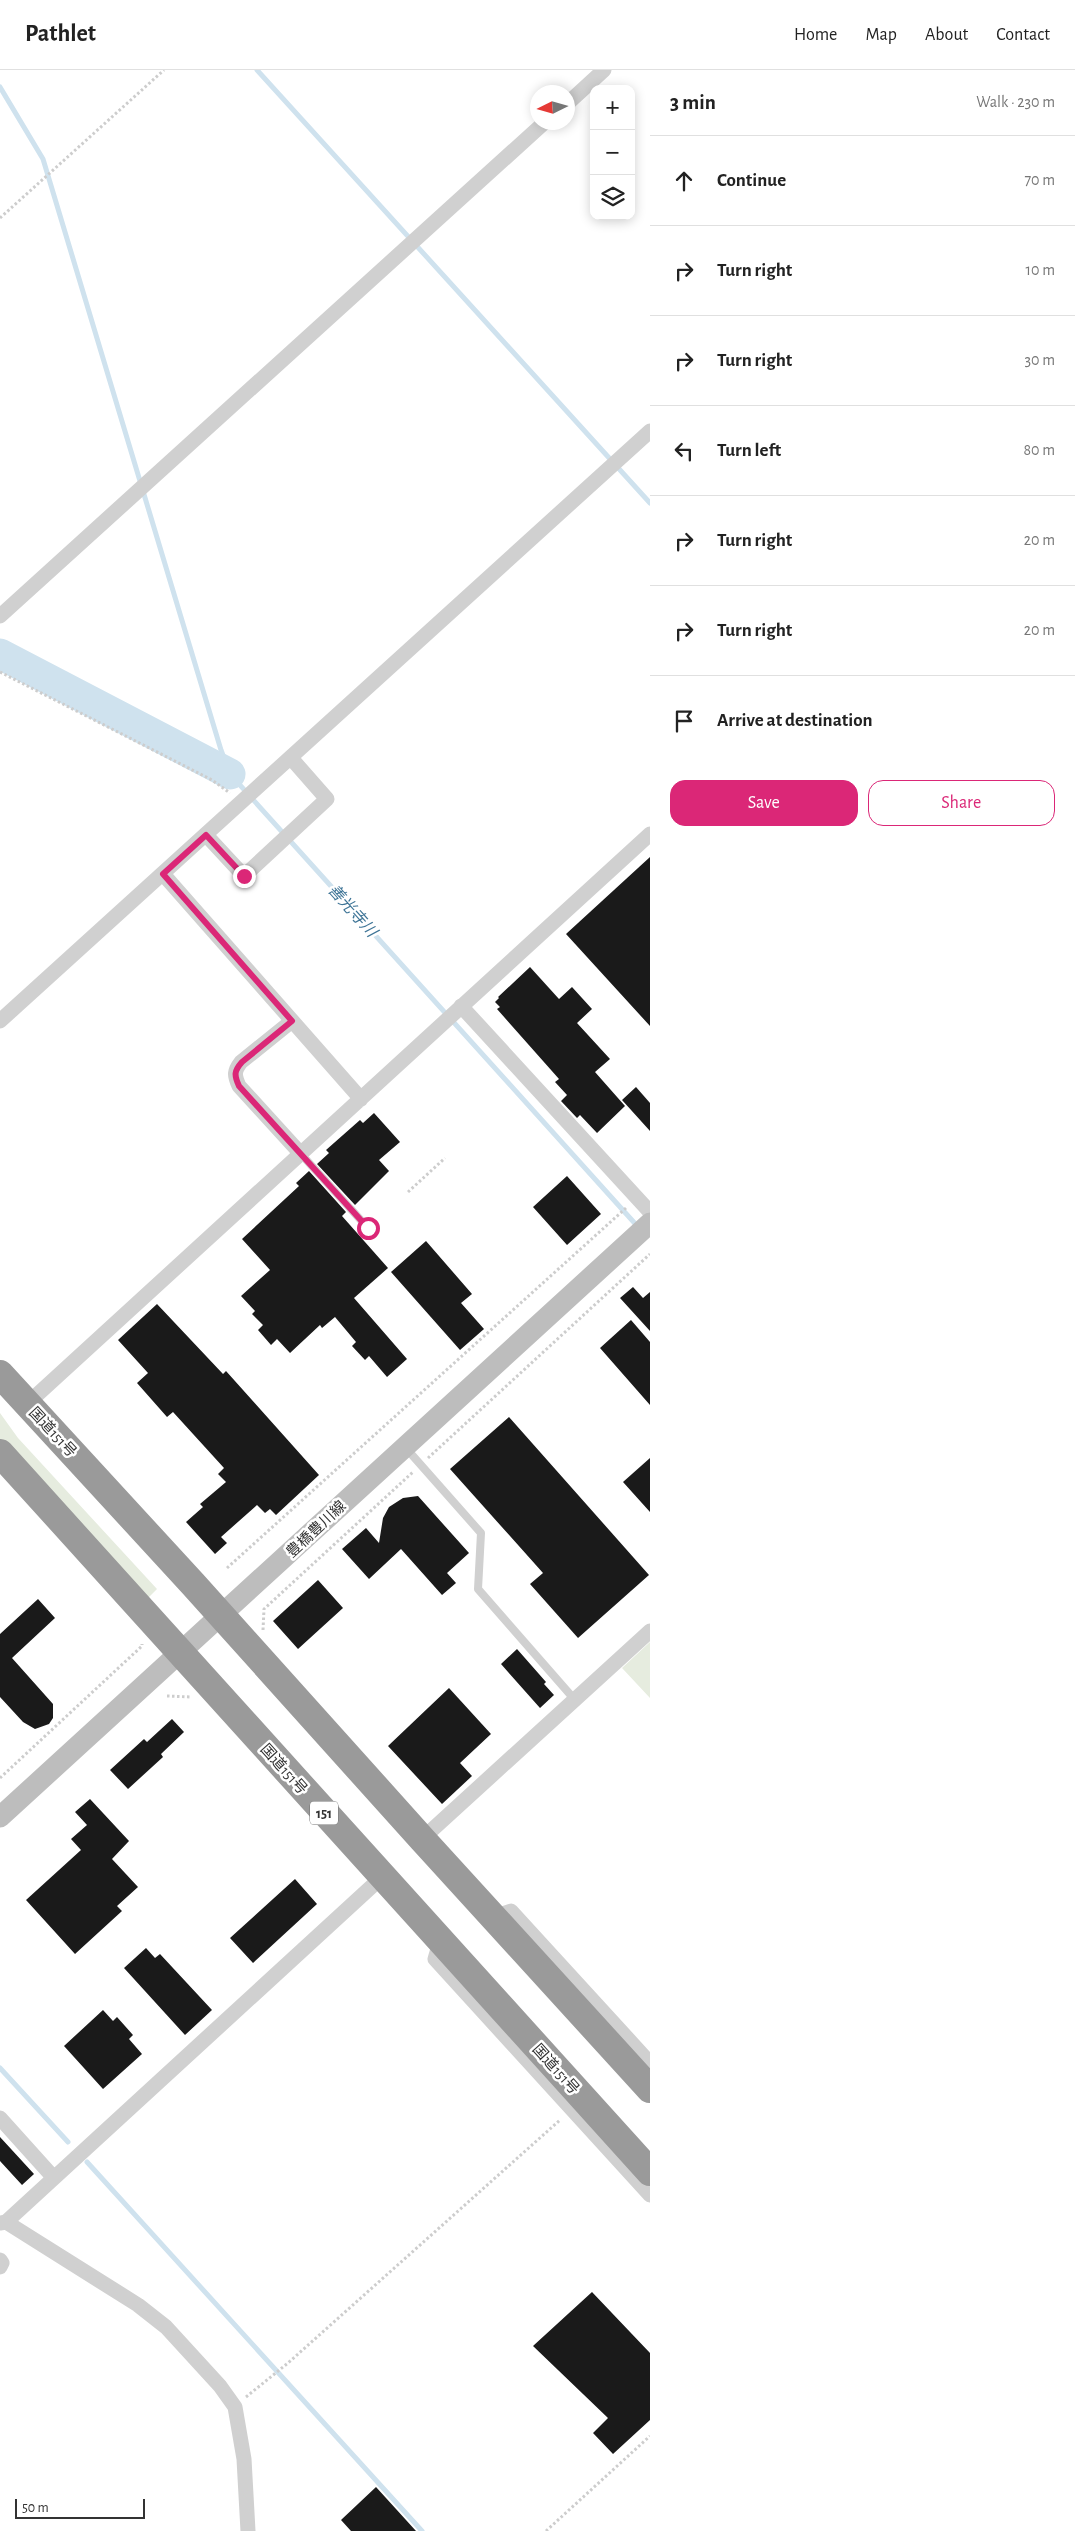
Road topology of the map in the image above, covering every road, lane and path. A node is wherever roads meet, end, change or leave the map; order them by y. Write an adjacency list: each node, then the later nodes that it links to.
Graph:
1 (164, 70): 5 (path)
2 (604, 70): 3 (street)
3 (575, 97)
4 (536, 130): 7 (street)
5 (0, 218)
6 (650, 431): 9 (street)
7 (0, 616)
8 (0, 672): 10 (path)
9 (291, 758): 10 (street); 12 (street)
10 (238, 806): 12 (street)
11 (650, 834): 14 (street)
12 (206, 835): 13 (street)
13 (163, 874): 15 (street); 16 (street)
14 (457, 1010): 17 (street); 22 (street)
15 (0, 1021)
16 (292, 1021): 17 (street); 18 (street)
17 (361, 1098): 18 (street)
18 (301, 1154): 23 (lane); 26 (street)
19 (445, 1158): 20 (path)
20 (408, 1192)
21 (630, 1204): 30 (path)
22 (649, 1220): 27 (main road, 豊橋豊川線)
23 (368, 1228)
24 (650, 1256): 29 (path)
25 (0, 1374): 26 (highway, 国道151号)
26 (27, 1404): 32 (highway, 国道151号)
27 (405, 1447): 29 (lane); 32 (main road, 豊橋豊川線)
28 (0, 1453): 35 (highway, 国道151号 / 151)
29 (420, 1465): 31 (path); 36 (lane)
30 (227, 1568)
31 (264, 1608)
32 (221, 1614): 35 (main road, 豊橋豊川線); 39 (highway, 国道151号)
33 (650, 1632): 36 (street)
34 (142, 1646): 37 (path)
35 (180, 1652): 38 (main road, 豊橋豊川線); 40 (highway, 国道151号 / 151)
36 (575, 1700): 39 (street)
37 (0, 1778)
38 (0, 1817)
39 (422, 1840): 41 (highway, 国道151号)
40 (382, 1877): 42 (highway, 国道151号 / 151); 48 (street)
41 (493, 1918): 43 (street); 44 (highway, 国道151号)
42 (440, 1942): 45 (street); 47 (highway, 国道151号 / 151)
43 (650, 2063)
44 (650, 2089)
45 (572, 2109): 49 (street); 53 (path)
46 (0, 2118): 48 (street)
47 (650, 2172)
48 (54, 2178): 50 (street)
49 (650, 2195)
50 (3, 2223): 53 (street)
51 (0, 2260): 52 (street)
52 (0, 2267)
53 (235, 2407): 55 (street)
54 (650, 2436): 56 (path)
55 (248, 2531)
56 (546, 2531)

